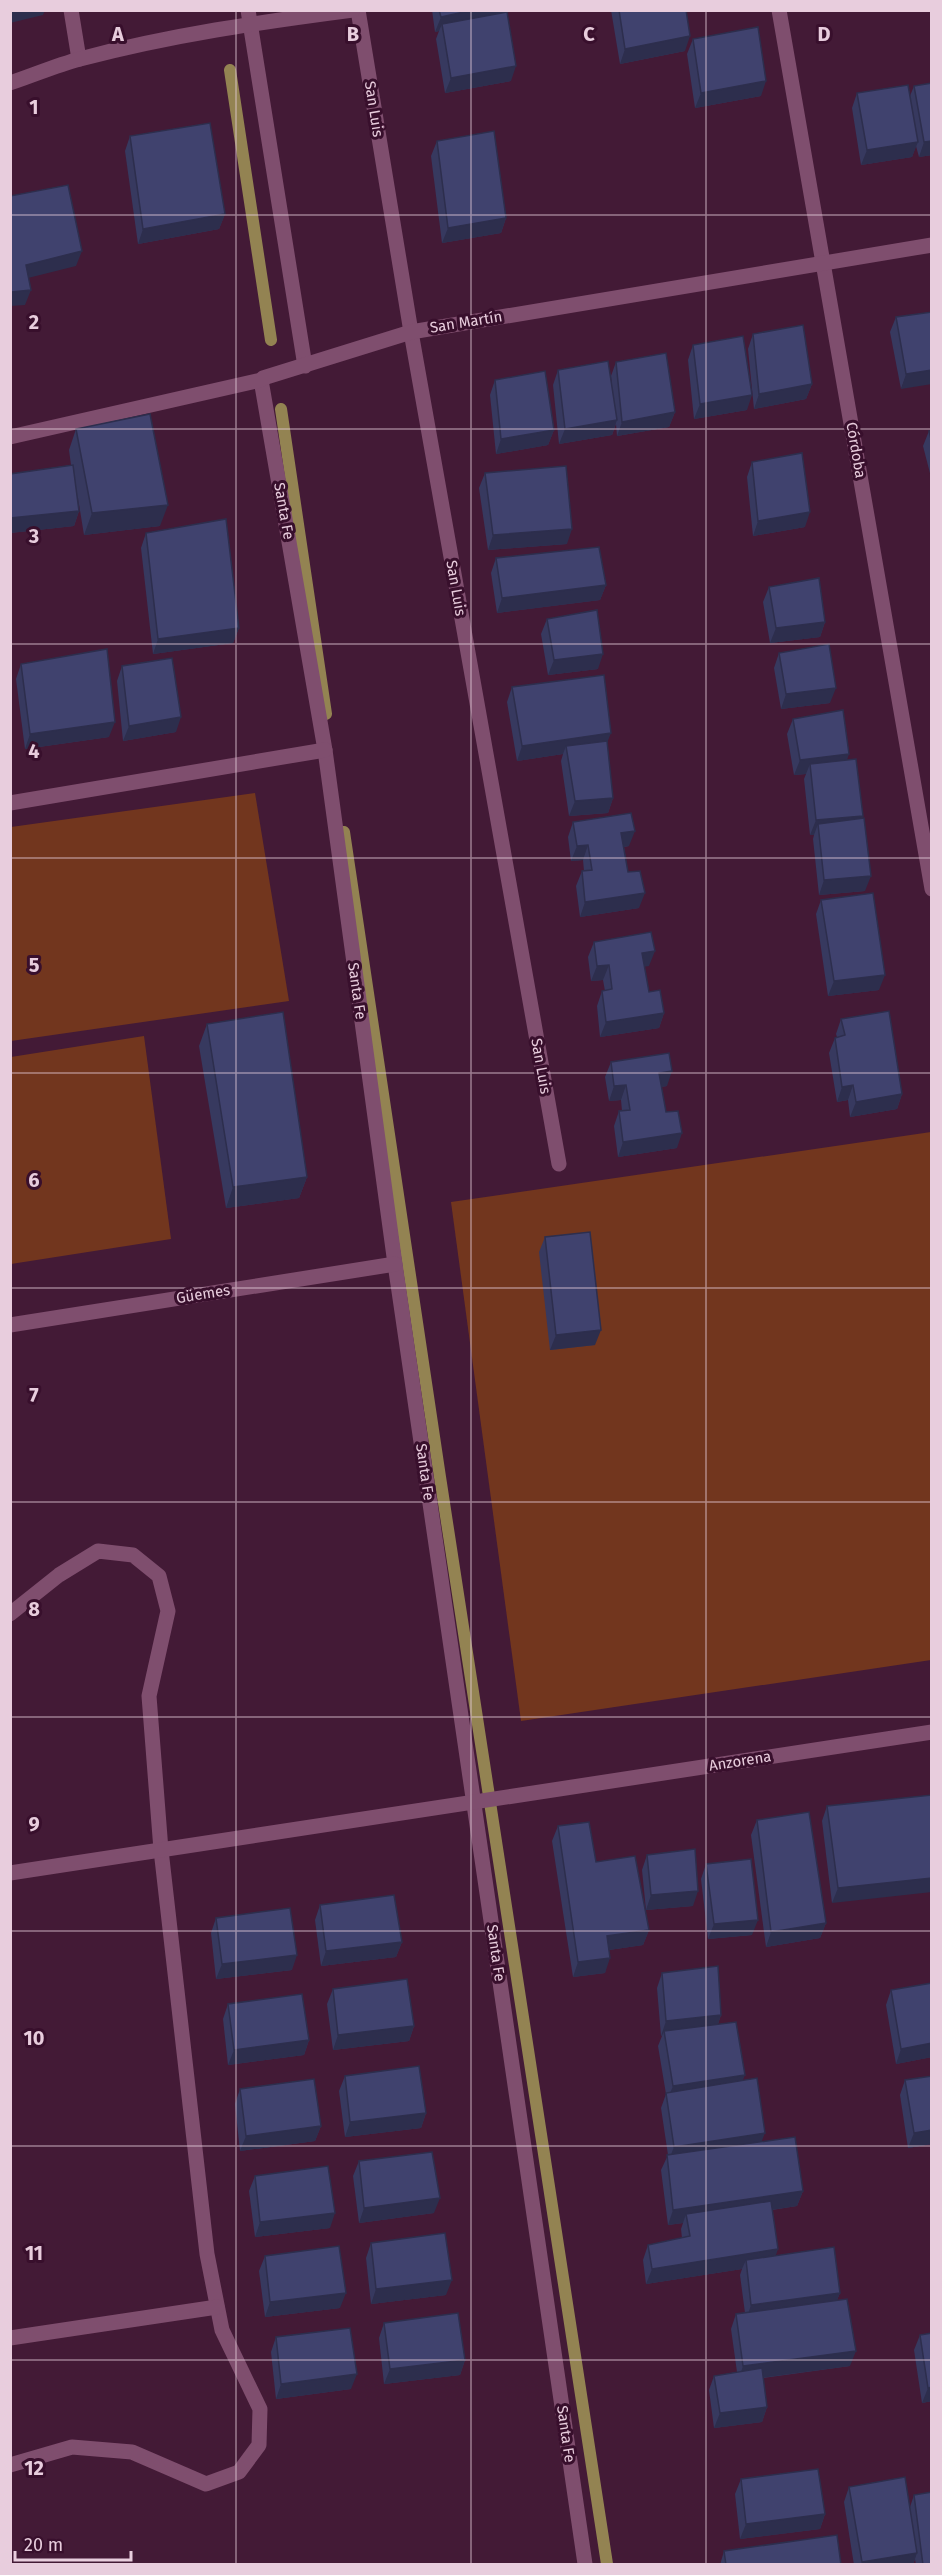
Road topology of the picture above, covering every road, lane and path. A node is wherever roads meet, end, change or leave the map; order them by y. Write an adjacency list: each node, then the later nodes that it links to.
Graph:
1 (71, 10): 6 (street)
2 (353, 10): 5 (street)
3 (358, 10): 10 (street, San Luis)
4 (779, 10): 9 (street, Córdoba)
5 (249, 17): 6 (street); 11 (street)
6 (79, 59): 7 (street)
7 (10, 82)
8 (932, 245): 9 (street, San Martín)
9 (825, 263): 10 (street, San Martín); 16 (street, Córdoba)
10 (411, 332): 11 (street, San Martín); 17 (street, San Luis)
11 (305, 366): 12 (street, San Martín)
12 (261, 380): 13 (street, San Martín); 14 (street, Santa Fe)
13 (10, 437)
14 (325, 750): 15 (street); 18 (street, Santa Fe)
15 (10, 803)
16 (932, 889)
17 (559, 1164)
18 (395, 1264): 19 (street, Güemes); 22 (street, Santa Fe)
19 (10, 1325)
20 (10, 1614): 23 (street)
21 (932, 1732): 22 (street, Anzorena)
22 (476, 1802): 23 (street, Anzorena); 28 (street, Santa Fe)
23 (161, 1850): 24 (street, Anzorena); 25 (street)
24 (10, 1873)
25 (218, 2307): 26 (street); 27 (street)
26 (10, 2338)
27 (10, 2465)
28 (585, 2565)

